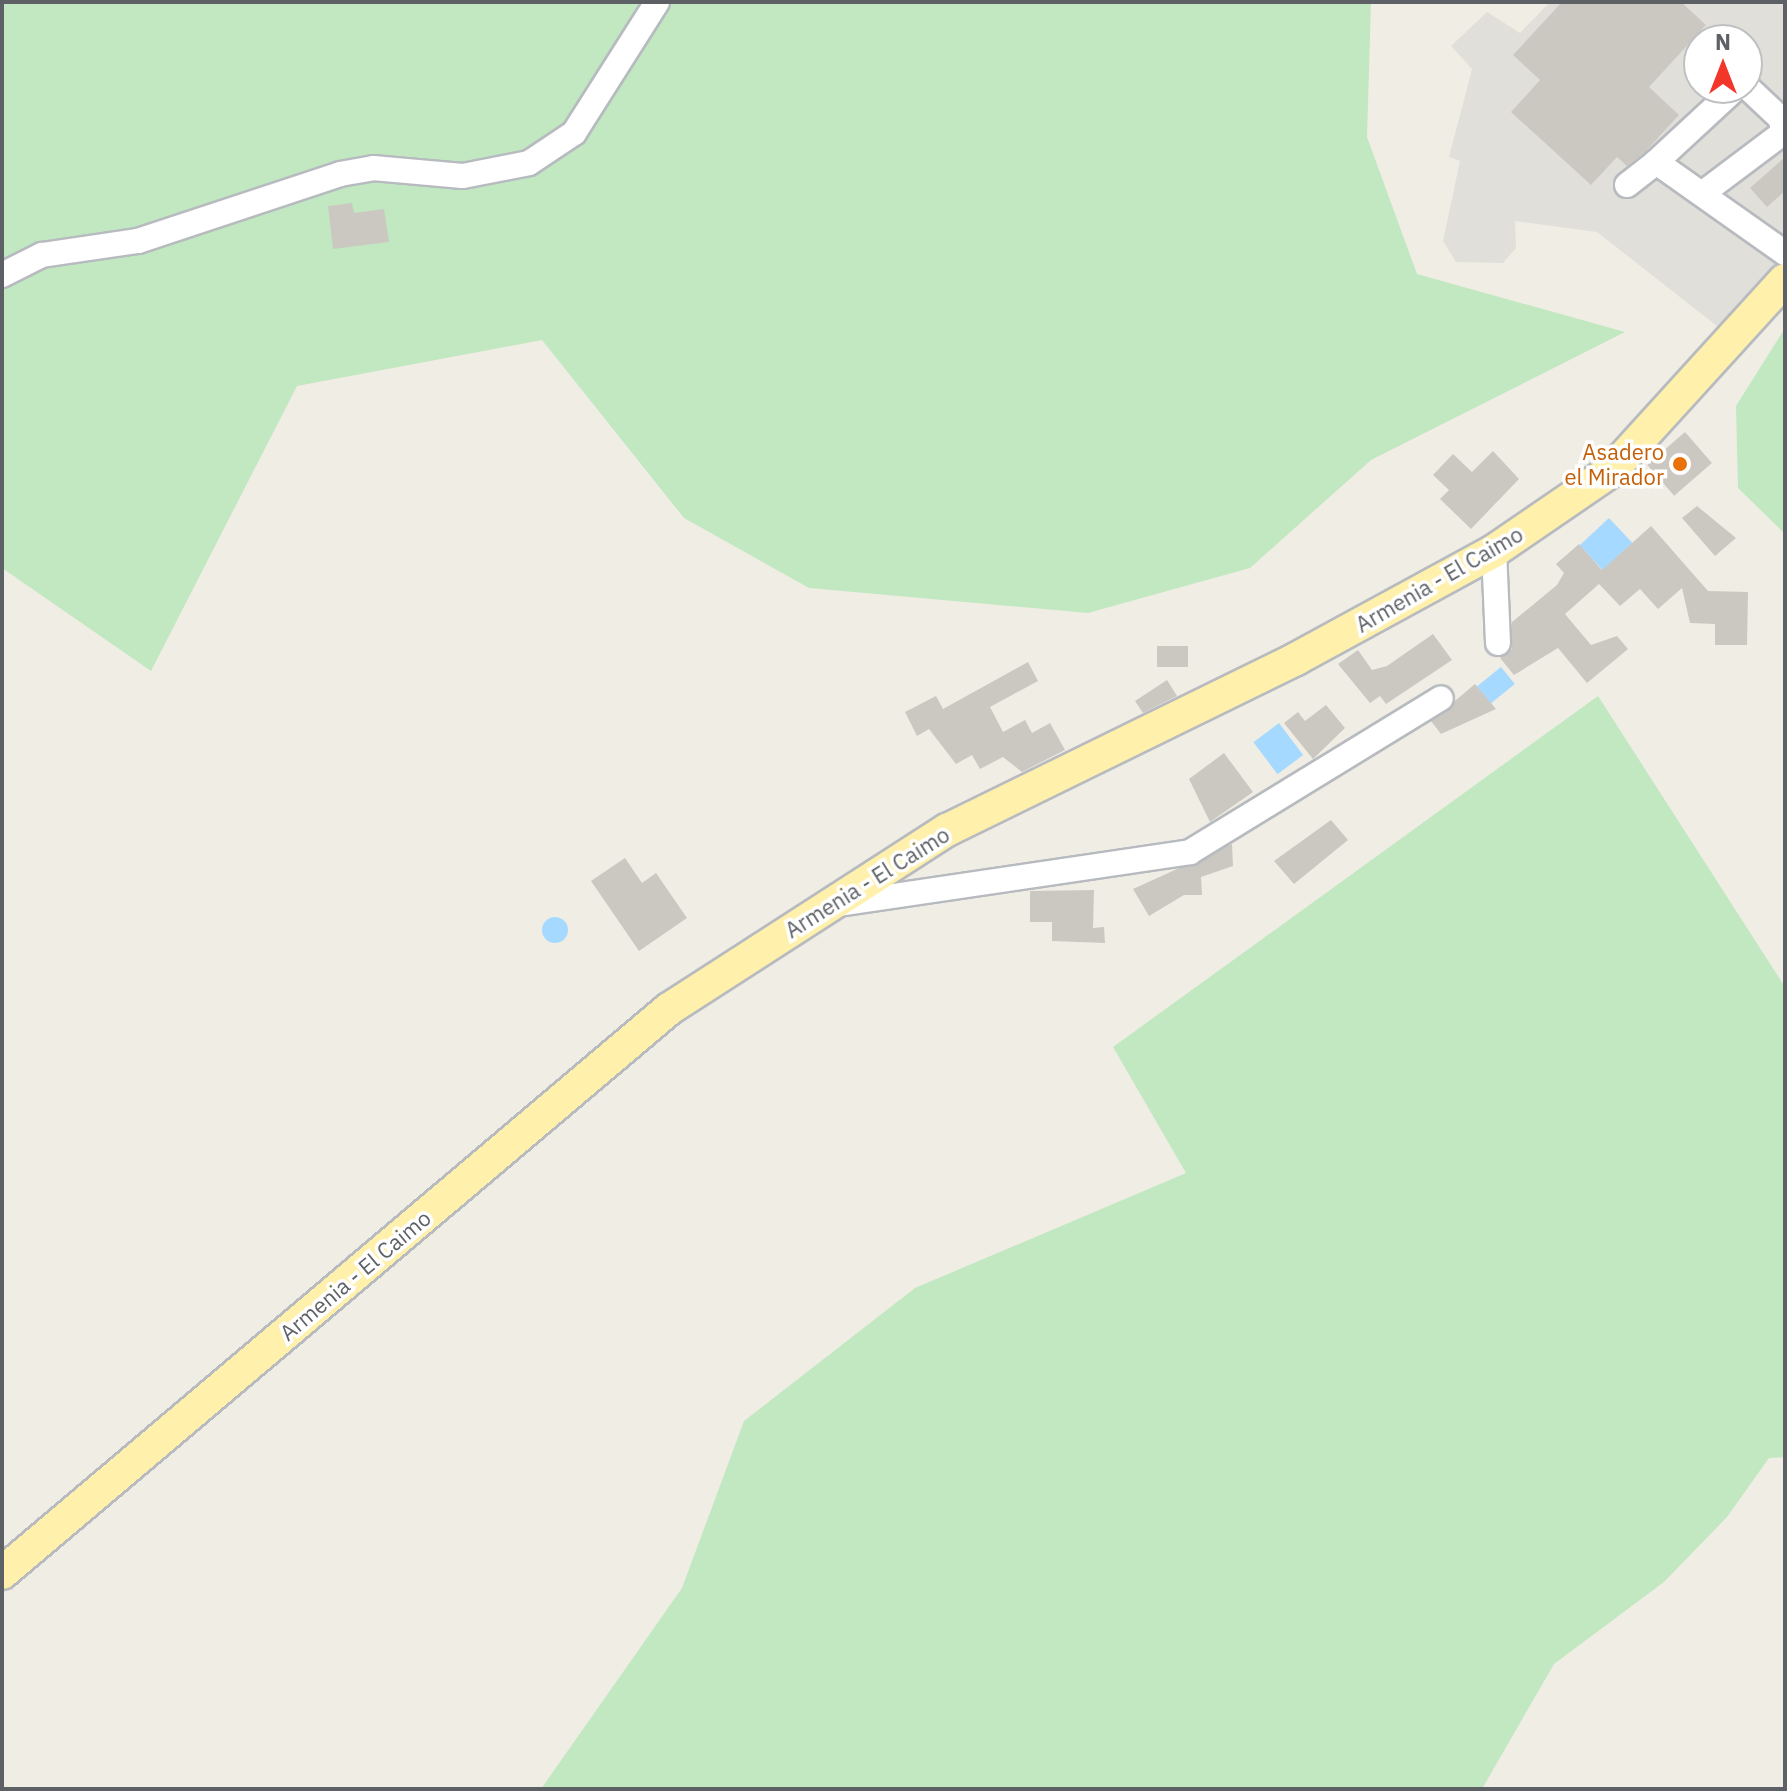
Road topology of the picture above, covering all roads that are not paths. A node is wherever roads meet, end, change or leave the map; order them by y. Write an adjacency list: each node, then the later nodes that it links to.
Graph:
1 (657, 2): 8 (street)
2 (1763, 102): 6 (street)
3 (1719, 104): 4 (street)
4 (1656, 162): 5 (street); 6 (street)
5 (1627, 185)
6 (1703, 193): 7 (street)
7 (1785, 253)
8 (2, 275)
9 (1785, 280): 10 (main road, Armenia - El Caimo)
10 (1494, 551): 11 (street); 13 (main road, Armenia - El Caimo)
11 (1498, 643)
12 (1441, 698): 13 (street)
13 (839, 904): 14 (main road, Armenia - El Caimo)
14 (2, 1573)

